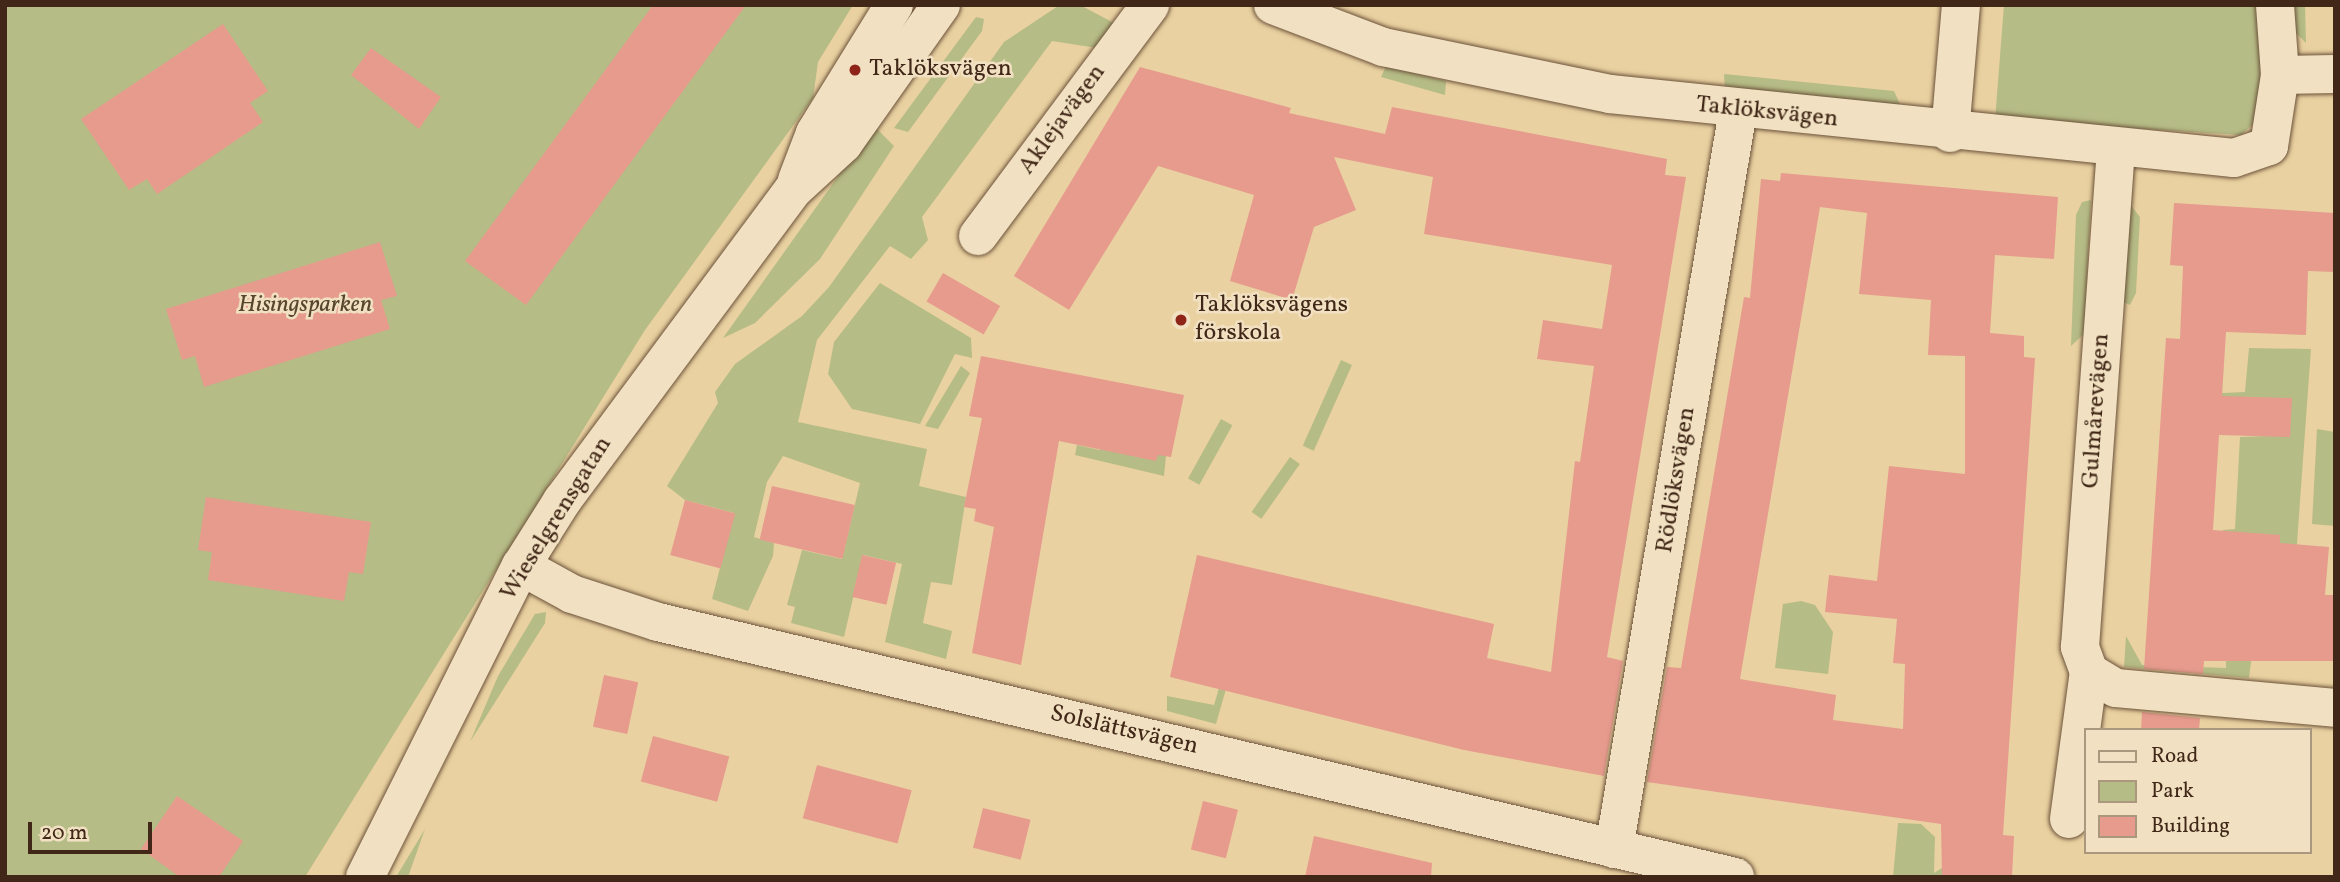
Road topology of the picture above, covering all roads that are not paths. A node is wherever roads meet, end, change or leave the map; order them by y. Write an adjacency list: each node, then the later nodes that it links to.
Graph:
1 (894, 5): 12 (street, Wieselgrensgatan)
2 (941, 5): 12 (street, Wieselgrensgatan)
3 (1150, 5): 13 (street, Aklejavägen)
4 (1273, 5): 9 (street, Taklöksvägen)
5 (1961, 5): 10 (street)
6 (2275, 5): 8 (street)
7 (2335, 74): 8 (street)
8 (2280, 75): 11 (street, Taklöksvägen)
9 (1738, 110): 10 (street, Taklöksvägen); 18 (street, Rödlöksvägen)
10 (1950, 132): 11 (street, Taklöksvägen)
11 (2116, 148): 15 (street, Gulmårevägen)
12 (794, 189): 14 (street, Wieselgrensgatan)
13 (978, 236)
14 (521, 566): 18 (street, Solslättsvägen); 19 (street, Wieselgrensgatan)
15 (2089, 672): 16 (street); 17 (street, Gulmårevägen)
16 (2335, 708)
17 (2069, 819)
18 (1614, 849): 20 (street, Solslättsvägen)
19 (365, 877)
20 (1735, 877)

